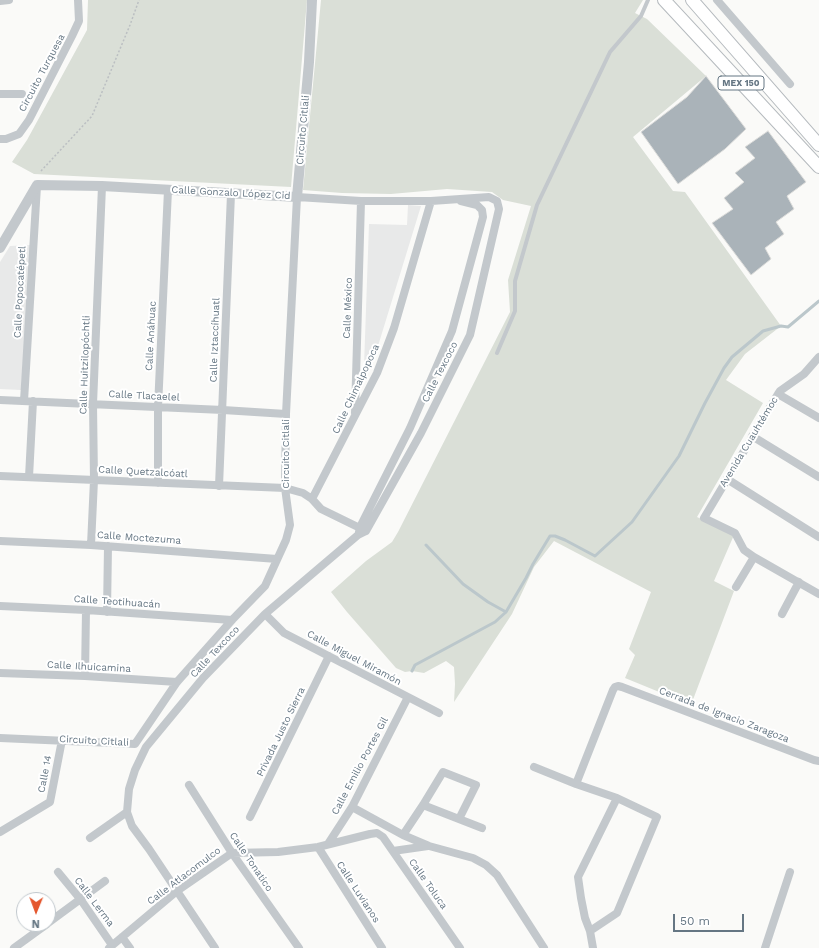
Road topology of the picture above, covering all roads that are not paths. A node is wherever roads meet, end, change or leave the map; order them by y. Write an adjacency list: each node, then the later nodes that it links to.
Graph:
1 (9, 0): 8 (street)
2 (78, 0): 12 (street, Circuito Turquesa)
3 (312, 0): 19 (street, Circuito Citlali)
4 (648, 0): 25 (lane)
5 (664, 0): 14 (main road, MEX 150)
6 (692, 0): 13 (main road, MEX 150)
7 (717, 0): 9 (street)
8 (0, 1)
9 (790, 84)
10 (0, 94): 11 (street)
11 (22, 94)
12 (0, 139)
13 (819, 145)
14 (819, 166)
15 (37, 185): 16 (street, Calle Gonzalo López Cid); 24 (street); 29 (street, Calle Popocatépetl)
16 (102, 186): 17 (street, Calle Gonzalo López Cid); 30 (street, Calle Huitzilopóchtli)
17 (168, 190): 18 (street, Calle Gonzalo López Cid); 31 (street, Calle Anáhuac)
18 (231, 194): 19 (street, Calle Gonzalo López Cid); 32 (street, Calle Iztaccíhuatl)
19 (298, 197): 21 (street, Calle Gonzalo López Cid); 33 (street, Circuito Citlali)
20 (453, 198): 22 (street, Calle Gonzalo López Cid); 23 (street, Calle Gonzalo López Cid); 46 (street, Calle Texcoco)
21 (362, 201): 22 (street, Calle Gonzalo López Cid); 34 (street, Calle México)
22 (431, 201): 34 (street, Calle Chimalpopoca)
23 (497, 201): 46 (street, Calle Texcoco)
24 (0, 248)
25 (497, 354)
26 (819, 357): 27 (street, Avenida Cuauhtémoc)
27 (778, 394): 35 (street); 36 (street, Avenida Cuauhtémoc)
28 (0, 400): 29 (street, Calle Tlacaelel)
29 (28, 401): 30 (street, Calle Tlacaelel); 38 (street, Calle Popocatépetl)
30 (93, 404): 31 (street, Calle Tlacaelel); 41 (street, Calle Huitzilopóchtli)
31 (158, 407): 32 (street, Calle Tlacaelel); 42 (street, Calle Anáhuac)
32 (222, 410): 33 (street, Calle Tlacaelel); 43 (street, Calle Iztaccíhuatl)
33 (286, 414): 44 (street, Circuito Citlali)
34 (355, 416): 45 (street, Calle Chimalpopoca)
35 (819, 418)
36 (752, 436): 39 (street); 40 (street, Avenida Cuauhtémoc)
37 (0, 476): 38 (street, Calle Quetzalcóatl)
38 (29, 477): 41 (street, Calle Quetzalcóatl)
39 (819, 477)
40 (727, 479): 47 (street); 51 (street, Avenida Cuauhtémoc)
41 (94, 480): 42 (street, Calle Quetzalcóatl); 49 (street, Calle Huitzilopóchtli)
42 (158, 482): 43 (street, Calle Quetzalcóatl)
43 (219, 486): 44 (street, Calle Quetzalcóatl)
44 (285, 488): 45 (street, Calle Quetzalcóatl); 52 (street, Circuito Citlali)
45 (312, 499): 46 (street)
46 (361, 531): 59 (street, Calle Texcoco)
47 (819, 536)
48 (0, 541): 49 (street, Calle Moctezuma)
49 (91, 545): 50 (street, Calle Moctezuma)
50 (108, 546): 52 (street, Calle Moctezuma); 58 (street)
51 (754, 557): 53 (street); 54 (street)
52 (277, 559): 61 (street, Circuito Citlali)
53 (798, 582): 55 (street); 60 (street)
54 (736, 588)
55 (819, 594)
56 (0, 606): 57 (street, Calle Teotihuacán)
57 (86, 610): 58 (street, Calle Teotihuacán); 64 (street)
58 (107, 612): 61 (street, Calle Teotihuacán)
59 (265, 614): 62 (street, Calle Miguel Miramón); 77 (street, Calle Texcoco)
60 (782, 614)
61 (232, 620): 65 (street, Circuito Citlali)
62 (329, 656): 66 (street, Calle Miguel Miramón); 78 (street, Privada Justo Sierra)
63 (0, 673): 64 (street, Calle Ilhuicamina)
64 (85, 676): 65 (street, Calle Ilhuicamina)
65 (177, 682): 69 (street, Circuito Citlali)
66 (408, 697): 67 (street, Calle Miguel Miramón); 76 (street, Calle Emilio Portes Gil)
67 (439, 713)
68 (0, 738): 69 (street, Circuito Citlali)
69 (62, 740): 81 (street, Calle 14)
70 (819, 761): 72 (street, Cerrada de Ignacio Zaragoza)
71 (534, 768): 72 (street)
72 (576, 784): 74 (street)
73 (189, 785): 89 (street, Calle Tonatico)
74 (617, 798): 96 (street); 96 (street)
75 (423, 806): 79 (street); 79 (street); 83 (street)
76 (352, 807): 83 (street); 85 (street, Calle Emilio Portes Gil)
77 (127, 812): 84 (street); 93 (street)
78 (250, 817)
79 (459, 819): 80 (street)
80 (482, 828)
81 (0, 832)
82 (377, 834): 85 (street, Calle Atlacomulco); 88 (street, Calle Toluca)
83 (403, 835): 86 (street)
84 (90, 838)
85 (328, 844): 87 (street, Calle Atlacomulco)
86 (429, 846): 88 (street); 106 (street)
87 (318, 847): 89 (street, Calle Atlacomulco); 104 (street, Calle Luvianos)
88 (393, 851): 105 (street, Calle Toluca)
89 (232, 853): 93 (street, Calle Atlacomulco); 103 (street, Calle Tonatico)
90 (58, 872): 94 (street, Calle Lerma)
91 (790, 872): 108 (street)
92 (105, 881): 94 (street)
93 (177, 891): 98 (street, Calle Atlacomulco); 102 (street)
94 (81, 900): 95 (street); 99 (street, Calle Lerma)
95 (56, 918)
96 (590, 931): 107 (street)
97 (37, 932): 100 (street)
98 (122, 937): 99 (street, Calle Atlacomulco); 101 (street)
99 (111, 946)
100 (14, 948)
101 (130, 948)
102 (215, 948)
103 (299, 948)
104 (382, 948)
105 (460, 948)
106 (544, 948)
107 (593, 948)
108 (765, 948)

